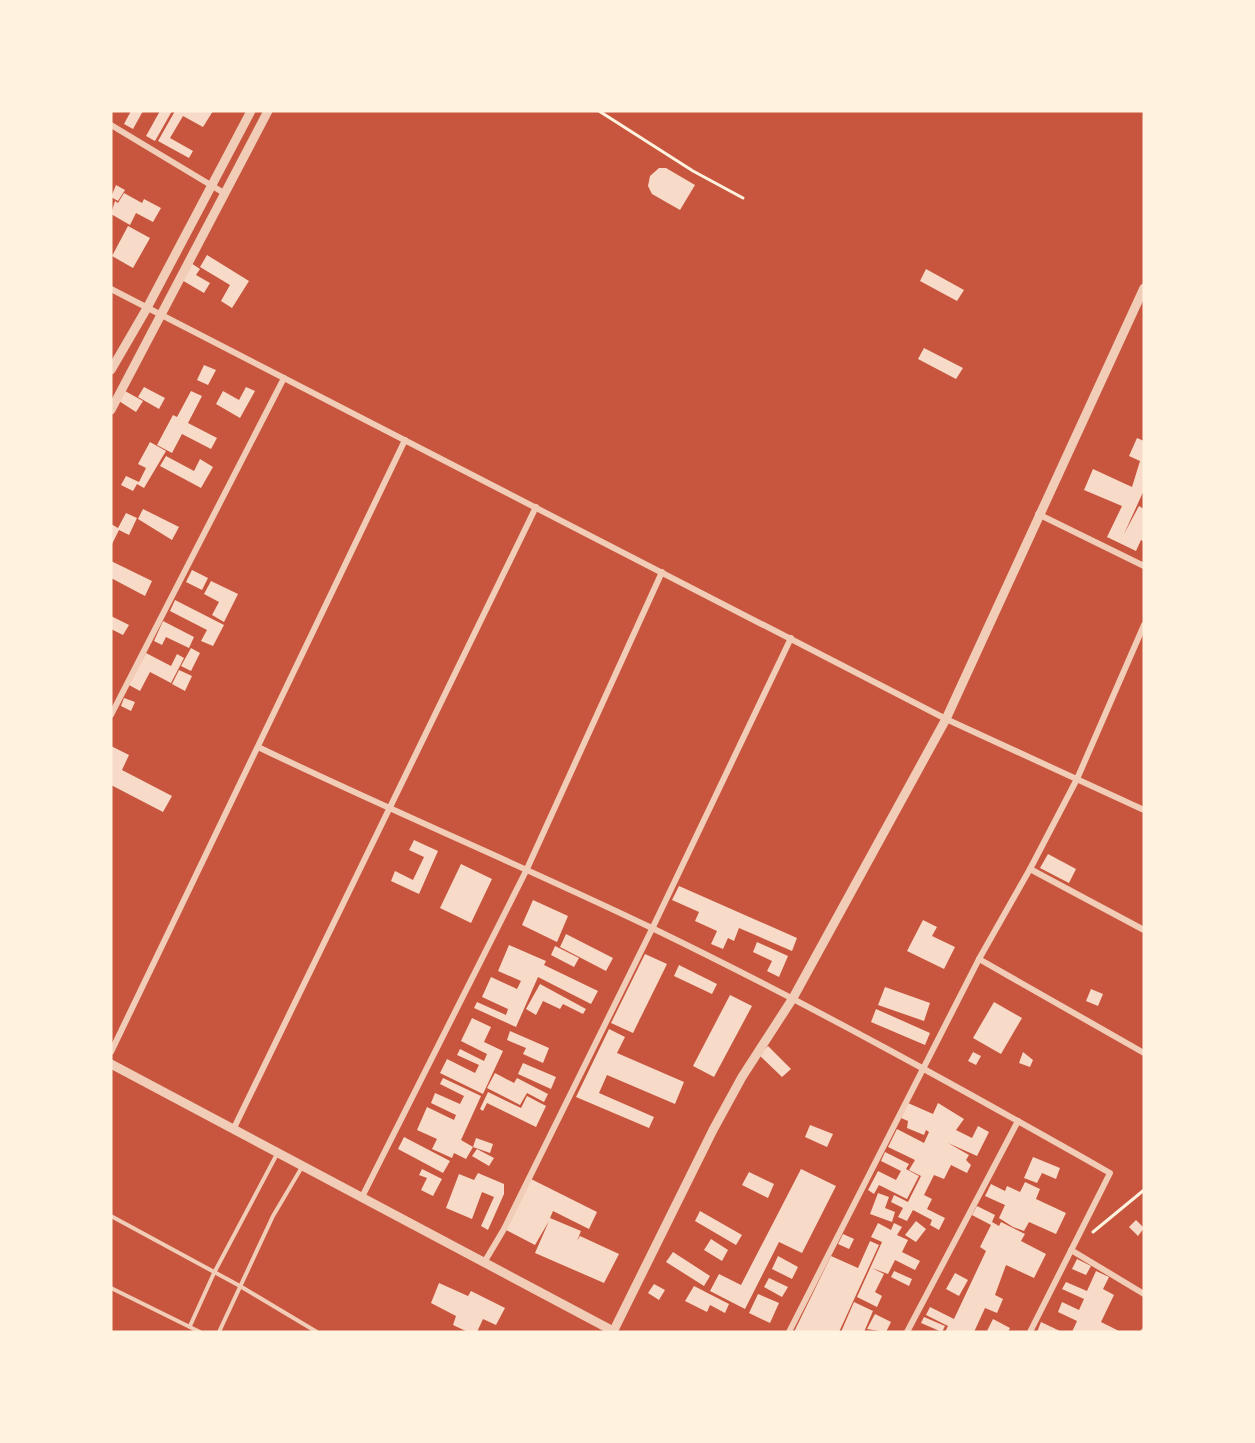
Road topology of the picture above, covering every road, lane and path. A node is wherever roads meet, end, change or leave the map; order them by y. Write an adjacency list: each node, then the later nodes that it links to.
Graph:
1 (251, 111): 5 (street)
2 (268, 111): 6 (street)
3 (599, 111): 7 (path)
4 (111, 125): 5 (street)
5 (212, 186): 6 (street); 10 (street)
6 (224, 193): 11 (street)
7 (742, 198)
8 (1144, 288): 17 (street)
9 (111, 289): 10 (street)
10 (147, 308): 11 (street); 12 (street)
11 (161, 315): 13 (street); 14 (street)
12 (111, 370)
13 (284, 378): 15 (street); 22 (street)
14 (111, 410)
15 (405, 440): 16 (street); 24 (street)
16 (536, 507): 19 (street); 26 (street)
17 (1038, 514): 18 (street); 23 (street)
18 (1144, 566)
19 (662, 572): 21 (street); 29 (street)
20 (1144, 625): 25 (street)
21 (791, 639): 23 (street); 30 (street)
22 (111, 715)
23 (946, 719): 25 (street); 33 (street)
24 (258, 747): 26 (street); 34 (street)
25 (1077, 779): 27 (street); 28 (street)
26 (388, 810): 29 (street); 39 (street)
27 (1144, 810)
28 (1030, 869): 31 (street); 32 (street)
29 (526, 871): 30 (street); 43 (street)
30 (652, 928): 33 (street); 47 (street)
31 (1144, 930)
32 (978, 959): 35 (street); 37 (street)
33 (793, 998): 37 (street); 56 (street)
34 (111, 1052)
35 (1144, 1053)
36 (111, 1064): 39 (street)
37 (923, 1068): 38 (street); 57 (street)
38 (1018, 1120): 46 (street); 58 (street)
39 (233, 1130): 40 (street)
40 (278, 1154): 41 (street); 48 (lane)
41 (302, 1166): 43 (street); 49 (lane)
42 (1144, 1190): 45 (path)
43 (362, 1197): 47 (street)
44 (111, 1216): 48 (lane)
45 (1089, 1235)
46 (1071, 1250): 51 (street); 59 (street)
47 (485, 1261): 56 (street)
48 (214, 1273): 49 (lane); 52 (lane)
49 (240, 1286): 54 (lane); 55 (lane)
50 (111, 1288): 52 (lane)
51 (1144, 1294)
52 (190, 1326): 53 (lane)
53 (200, 1332)
54 (219, 1332)
55 (317, 1332)
56 (614, 1332)
57 (789, 1332)
58 (907, 1332)
59 (1030, 1332)

